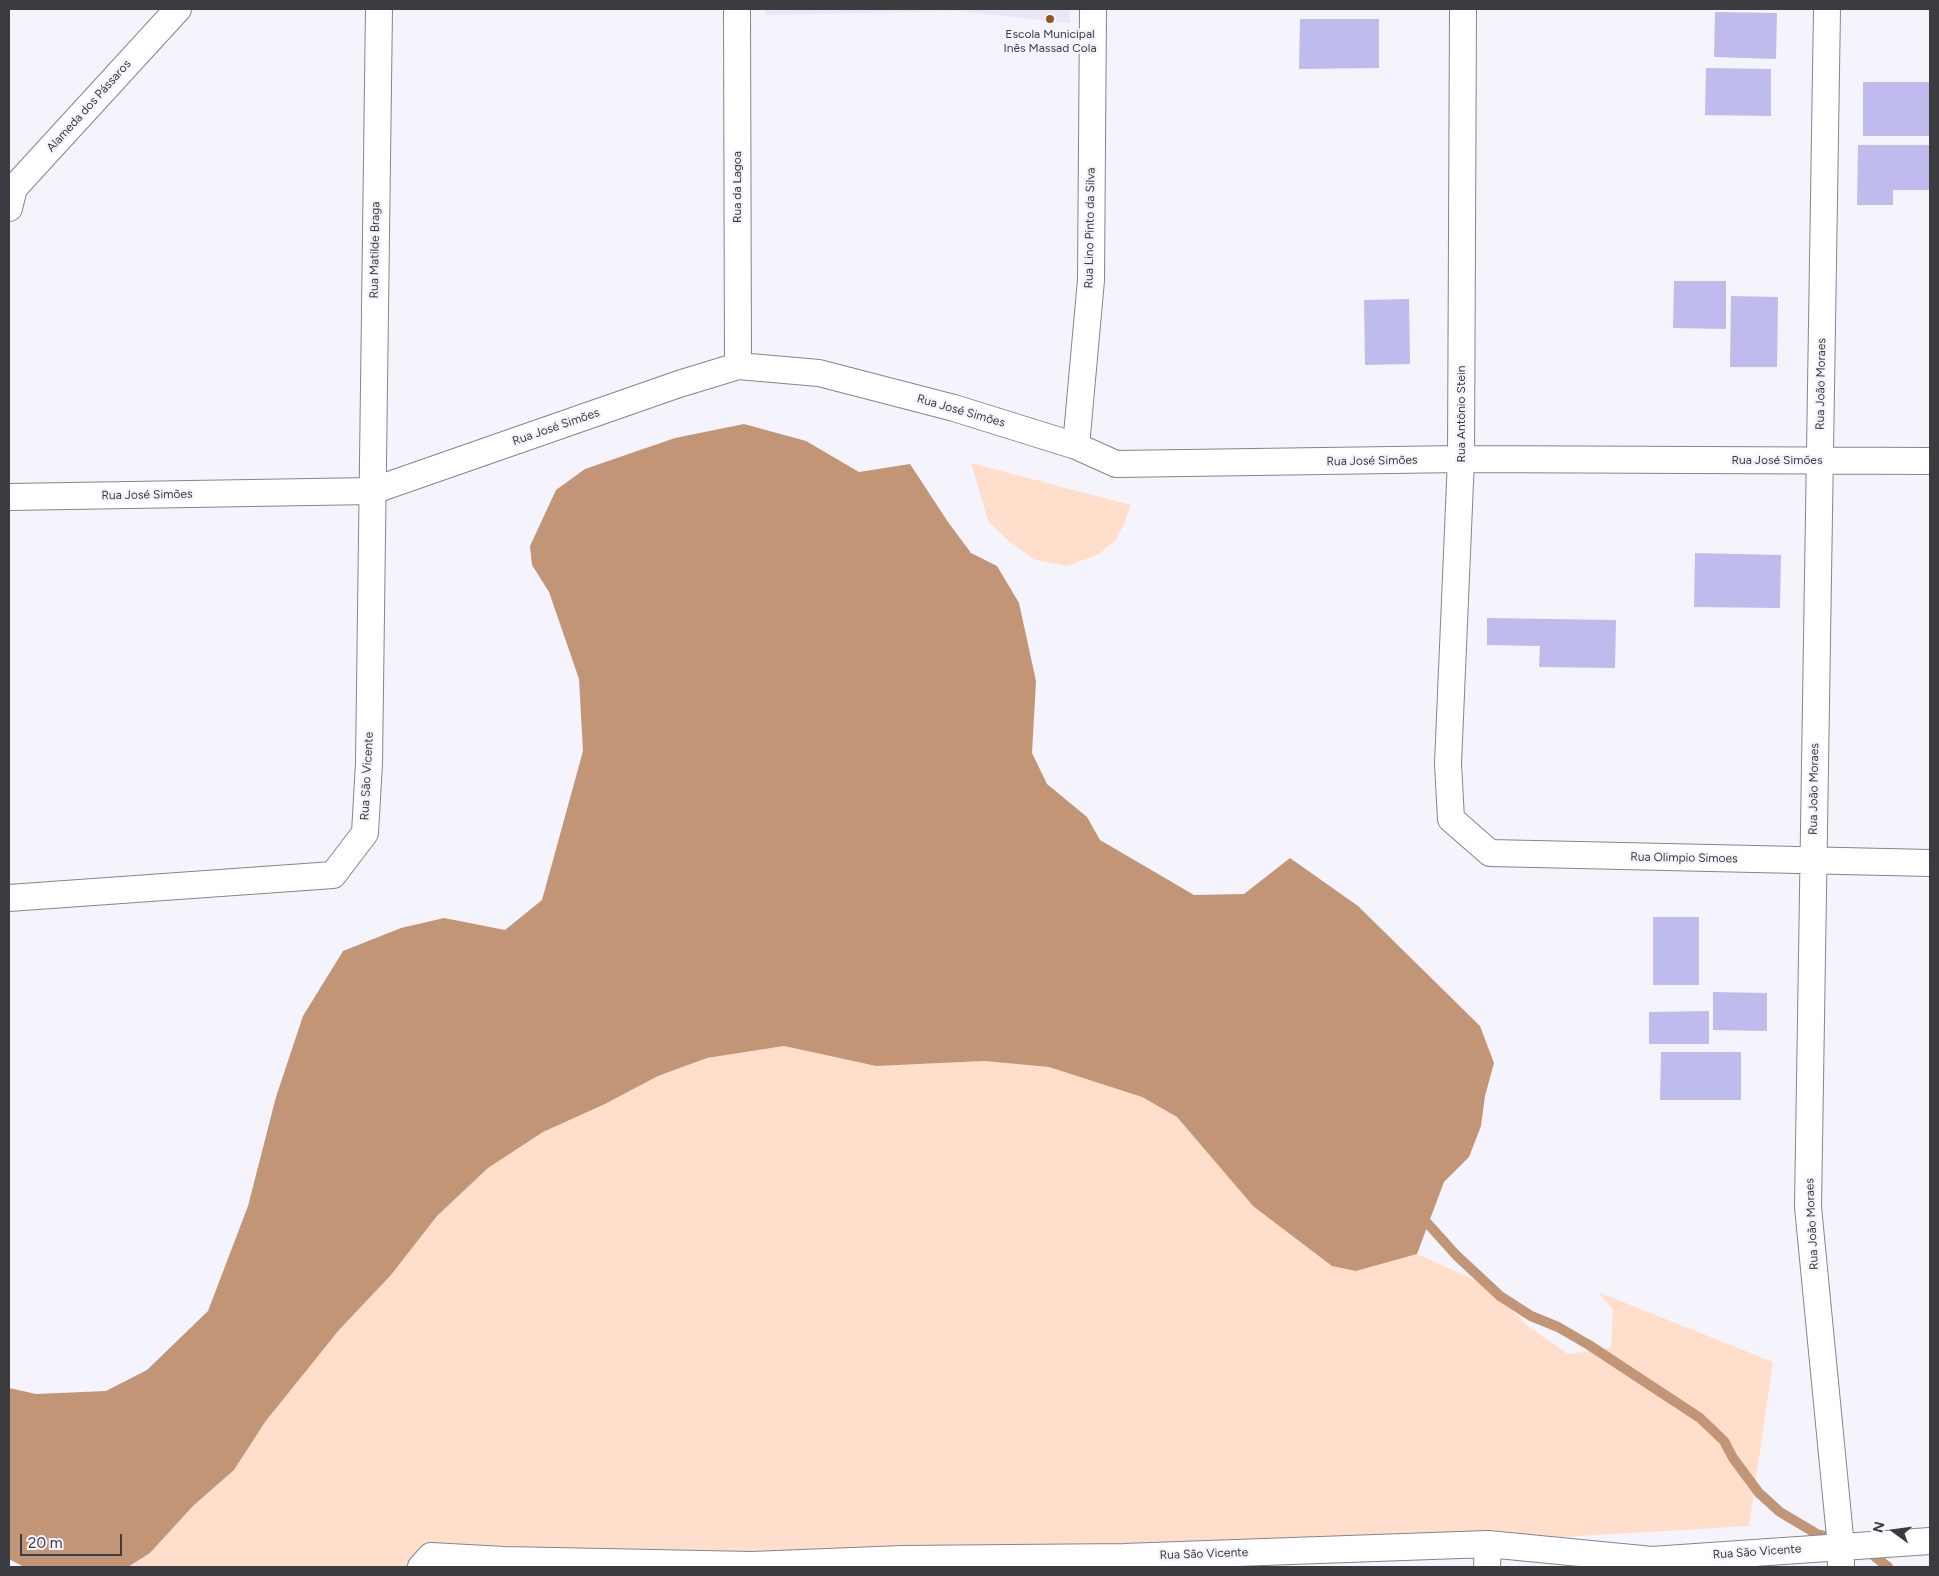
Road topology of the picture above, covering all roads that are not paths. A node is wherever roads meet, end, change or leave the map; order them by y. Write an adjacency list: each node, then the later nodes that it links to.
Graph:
1 (178, 9): 7 (street, Alameda dos Pássaros)
2 (379, 9): 13 (street, Rua Matilde Braga)
3 (737, 9): 8 (street, Rua da Lagoa)
4 (1092, 9): 9 (street, Rua Lino Pinto da Silva)
5 (1463, 9): 10 (street, Rua Antônio Stein)
6 (1826, 9): 11 (street, Rua João Moraes)
7 (11, 193)
8 (738, 366): 9 (street, Rua José Simões); 13 (street, Rua José Simões)
9 (1076, 446): 10 (street, Rua José Simões)
10 (1462, 459): 11 (street, Rua José Simões); 15 (street, Rua Antônio Stein)
11 (1820, 460): 12 (street, Rua José Simões); 16 (street, Rua João Moraes)
12 (1930, 461)
13 (372, 491): 14 (street, Rua José Simões); 18 (street, Rua São Vicente)
14 (9, 497)
15 (1451, 819): 16 (street, Rua Olimpio Simoes)
16 (1813, 862): 17 (street, Rua Olimpio Simoes); 21 (street, Rua João Moraes)
17 (1930, 863)
18 (9, 898)
19 (1930, 1542): 21 (street, Rua São Vicente)
20 (1488, 1556): 21 (street, Rua São Vicente); 22 (street, Rua São Vicente)
21 (1841, 1557)
22 (1124, 1562): 23 (street, Rua São Vicente)
23 (752, 1566): 24 (street, Rua São Vicente)
24 (421, 1567)

